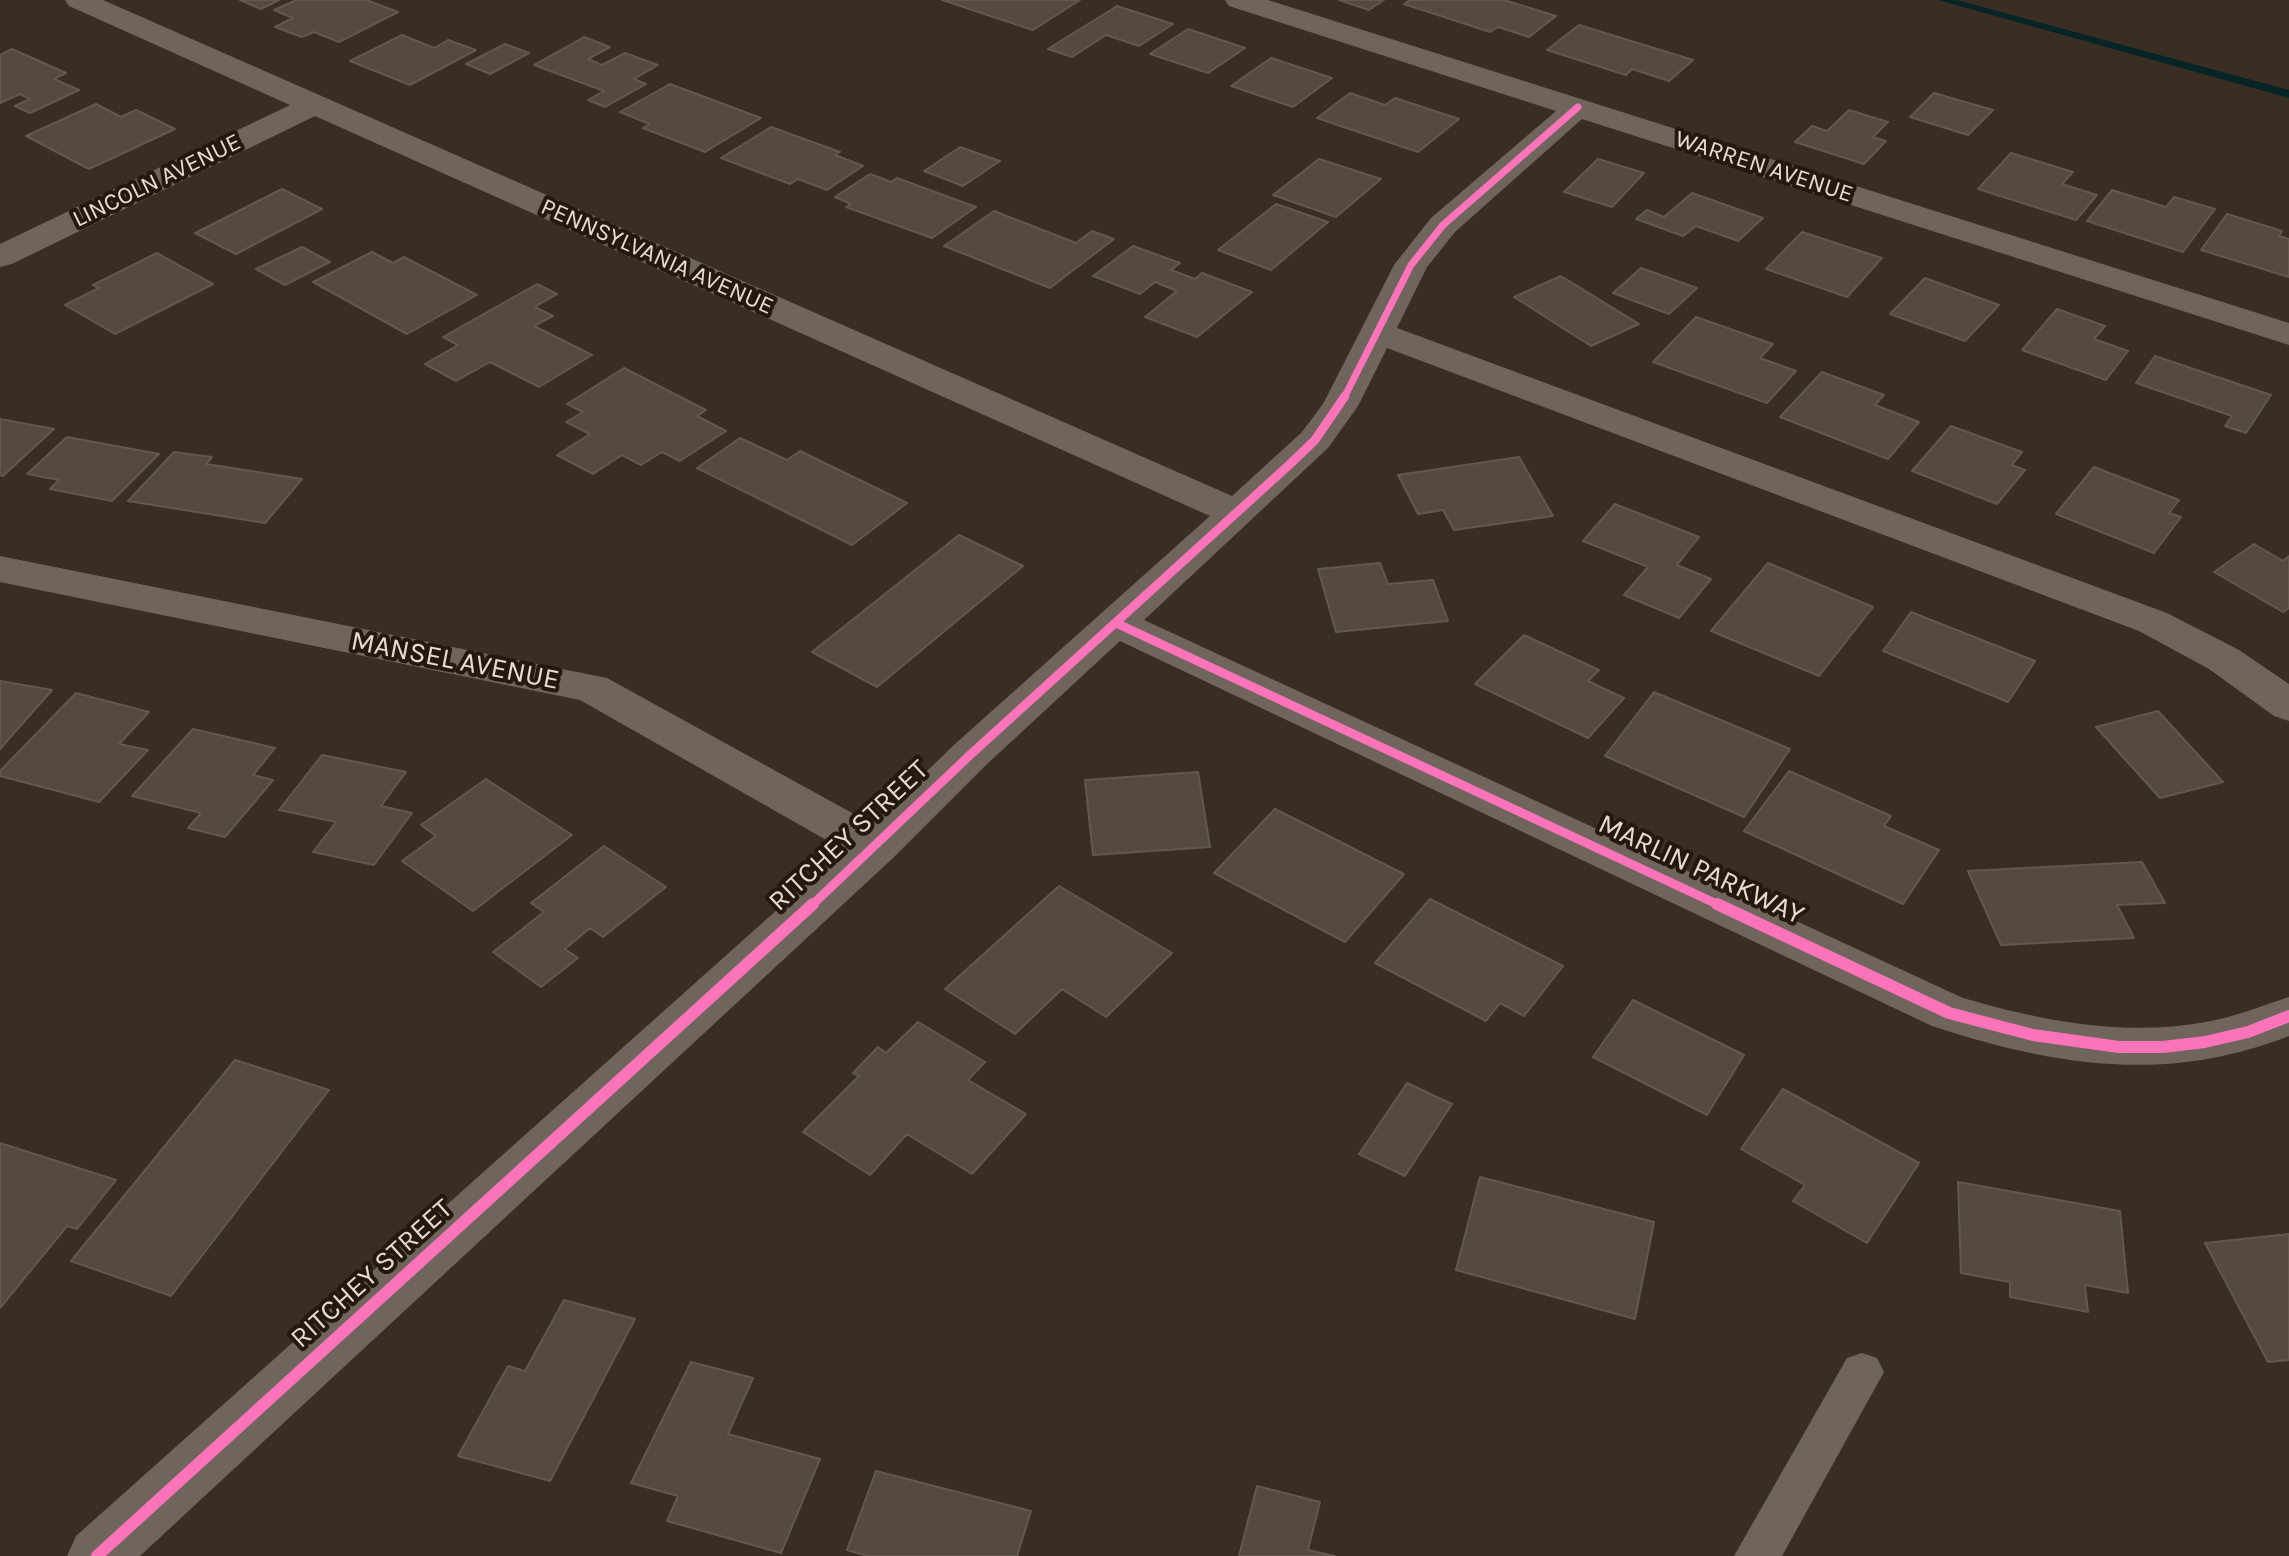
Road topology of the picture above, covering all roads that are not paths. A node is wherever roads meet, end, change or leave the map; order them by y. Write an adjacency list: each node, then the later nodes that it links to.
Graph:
1 (79, 0): 3 (street, PENNSYLVANIA AVENUE)
2 (1239, 0): 4 (street, WARREN AVENUE)
3 (314, 105): 5 (street, LINCOLN AVENUE); 8 (street, PENNSYLVANIA AVENUE)
4 (1578, 107): 6 (street, RITCHEY STREET); 7 (street, WARREN AVENUE)
5 (0, 257)
6 (1378, 333): 8 (street, RITCHEY STREET); 11 (street)
7 (2289, 334)
8 (1235, 512): 10 (street, RITCHEY STREET)
9 (0, 569): 12 (street, MANSEL AVENUE)
10 (1116, 623): 12 (street, RITCHEY STREET); 13 (street, MARLIN PARKWAY)
11 (2289, 706)
12 (876, 847): 15 (street, RITCHEY STREET)
13 (2289, 1016)
14 (1862, 1372): 16 (lane)
15 (97, 1556)
16 (1757, 1556)

